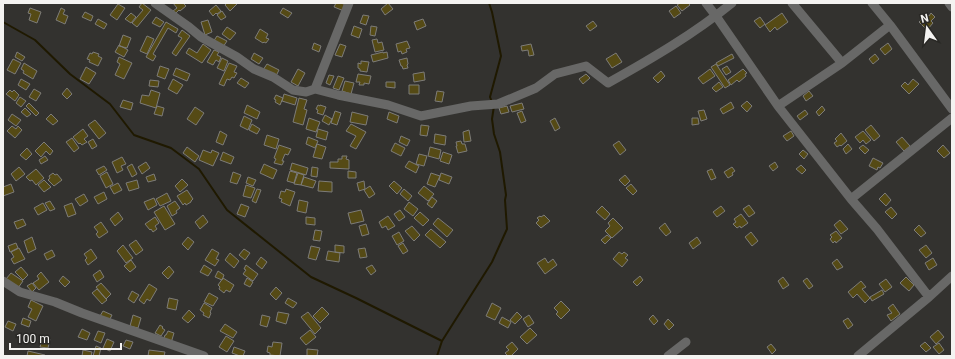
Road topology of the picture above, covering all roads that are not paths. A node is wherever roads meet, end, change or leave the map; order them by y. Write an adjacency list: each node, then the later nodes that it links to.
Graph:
1 (156, 3): 12 (street)
2 (349, 3): 12 (street)
3 (706, 3): 9 (street)
4 (732, 3): 9 (street)
5 (792, 3): 11 (street)
6 (872, 3): 10 (street)
7 (949, 3): 8 (street)
8 (952, 7)
9 (716, 16): 12 (street); 13 (street)
10 (890, 25): 11 (street); 14 (street)
11 (842, 63): 13 (street)
12 (315, 89)
13 (778, 106): 16 (street)
14 (952, 109)
15 (952, 118): 16 (street)
16 (851, 199): 19 (street)
17 (952, 276): 19 (street)
18 (3, 281): 21 (street)
19 (929, 297): 23 (street)
20 (686, 342): 22 (street)
21 (198, 355)
22 (668, 356)
23 (858, 356)

